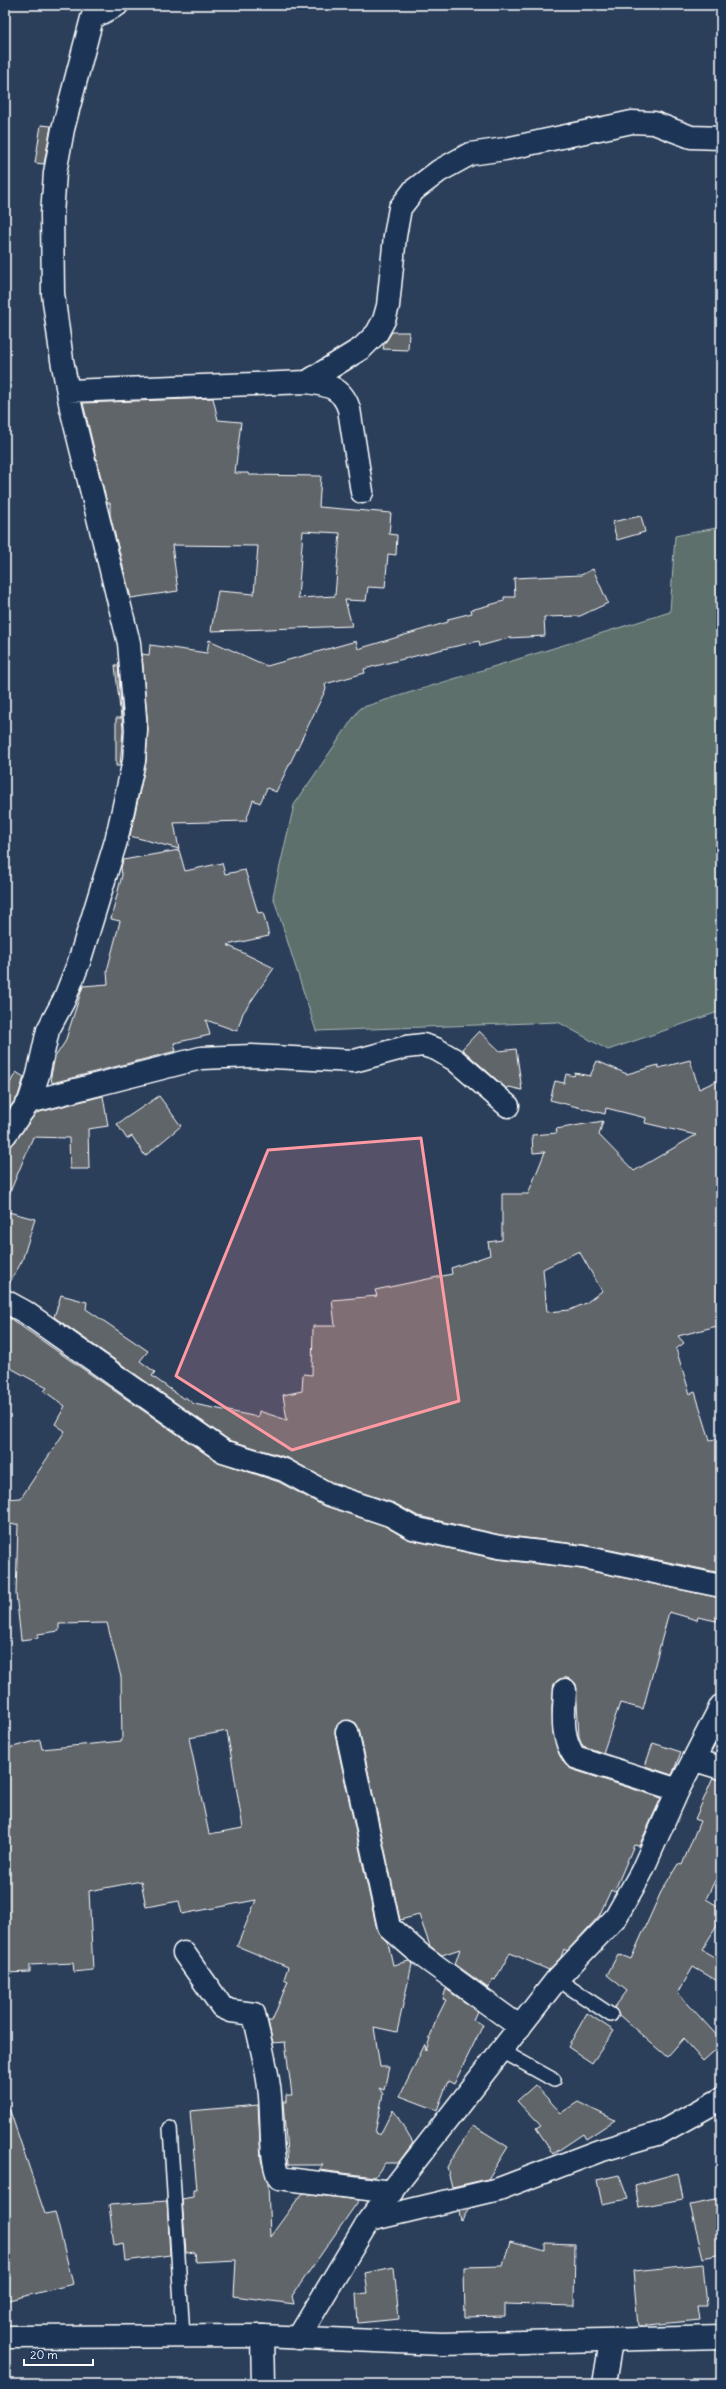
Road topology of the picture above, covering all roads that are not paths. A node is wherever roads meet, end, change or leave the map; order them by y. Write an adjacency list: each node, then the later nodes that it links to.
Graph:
1 (117, 5): 4 (street)
2 (721, 138): 3 (street)
3 (307, 382): 4 (street); 5 (street)
4 (68, 391): 6 (street)
5 (362, 492)
6 (29, 1102): 7 (street); 8 (street)
7 (508, 1106)
8 (5, 1135)
9 (5, 1301): 10 (street)
10 (721, 1586)
11 (565, 1690): 16 (street)
12 (721, 1706): 14 (street)
13 (347, 1732): 20 (street)
14 (695, 1760): 15 (street); 16 (street)
15 (721, 1768)
16 (678, 1790): 18 (street)
17 (184, 1953): 25 (street)
18 (558, 1979): 19 (lane); 20 (street)
19 (610, 2015)
20 (520, 2027): 21 (street)
21 (502, 2051): 22 (lane); 25 (street)
22 (554, 2080)
23 (721, 2099): 26 (street)
24 (170, 2128): 28 (lane)
25 (392, 2192): 26 (street)
26 (369, 2220): 31 (street)
27 (5, 2336): 28 (street)
28 (183, 2336): 29 (street)
29 (262, 2336): 31 (street); 33 (street)
30 (721, 2337): 32 (street)
31 (298, 2338): 32 (street)
32 (611, 2341): 34 (street)
33 (263, 2384)
34 (604, 2384)

